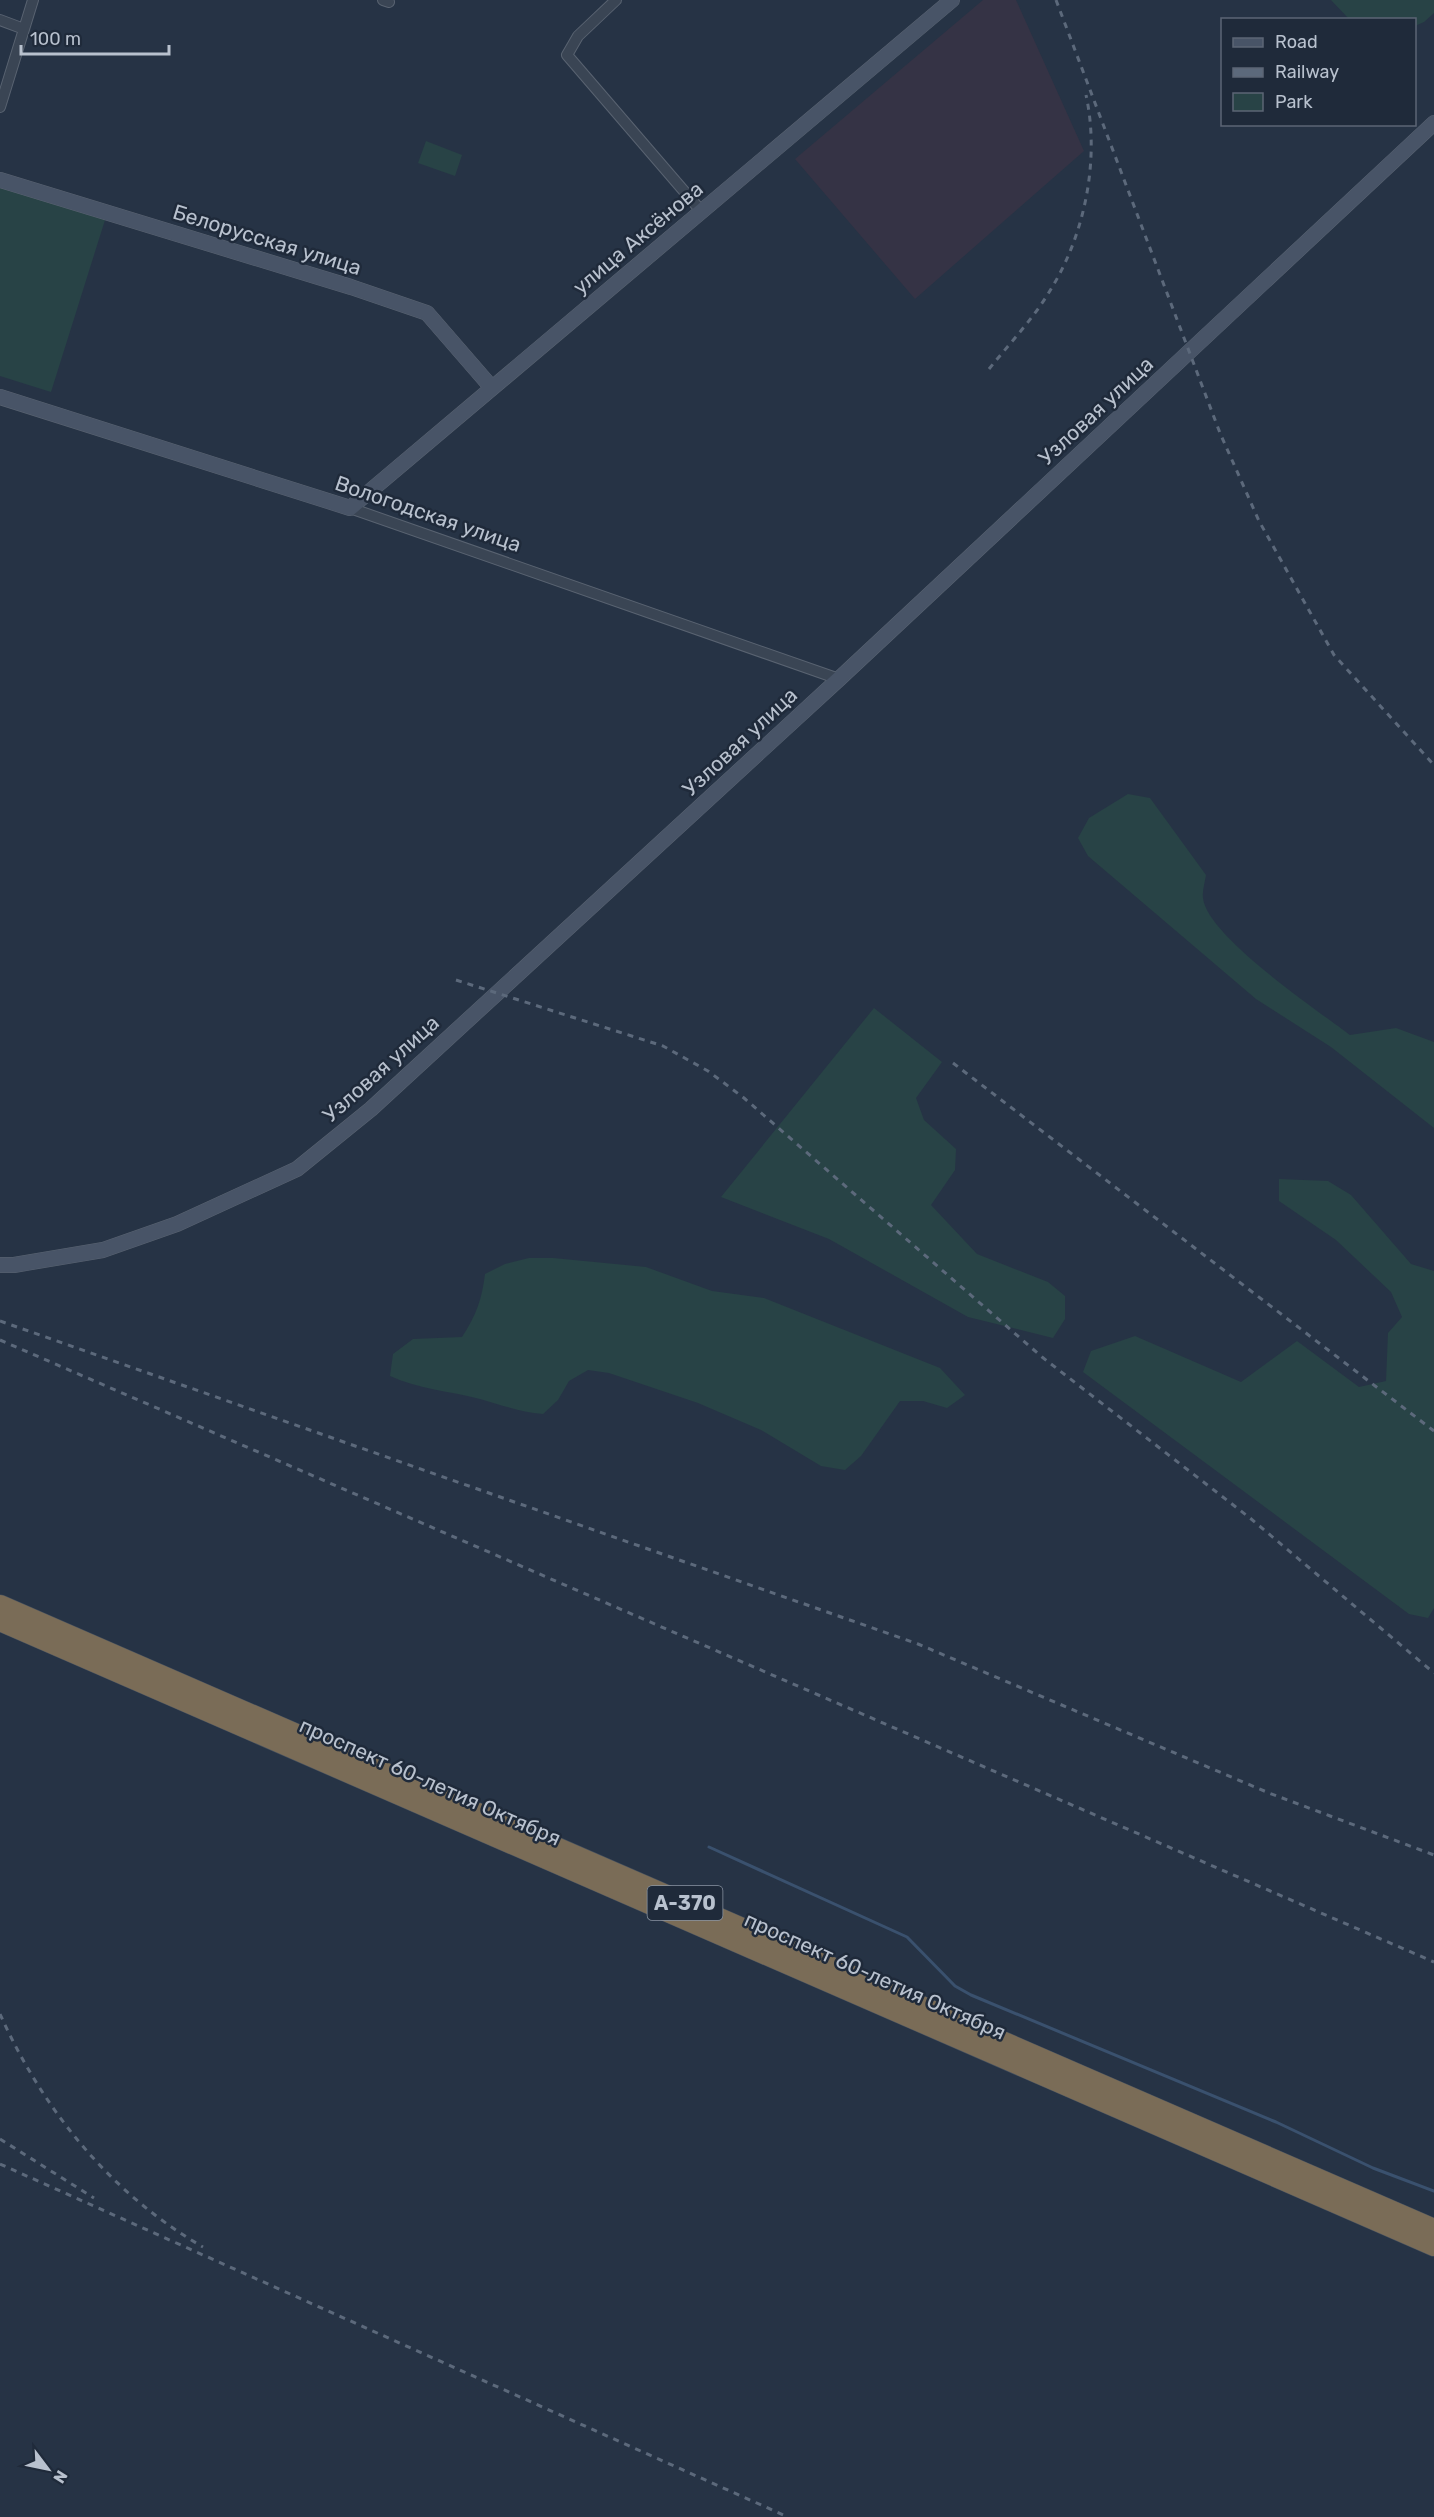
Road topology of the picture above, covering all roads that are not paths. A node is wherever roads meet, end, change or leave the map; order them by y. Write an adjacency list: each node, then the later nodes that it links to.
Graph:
1 (33, 0): 5 (street)
2 (616, 0): 9 (street)
3 (952, 0): 9 (street, улица Аксёнова)
4 (0, 20): 5 (street)
5 (24, 29): 6 (street)
6 (0, 107)
7 (1434, 123): 13 (street, Узловая улица)
8 (0, 180): 10 (street, Белорусская улица)
9 (702, 212): 10 (street, улица Аксёнова)
10 (492, 388): 12 (street, улица Аксёнова)
11 (0, 397): 12 (street, Вологодская улица)
12 (350, 508): 13 (street, Вологодская улица)
13 (839, 679): 14 (street, Узловая улица)
14 (0, 1265)
15 (0, 1605): 17 (highway, проспект 60-летия Октября / А-370)
16 (0, 1621): 18 (highway, проспект 60-летия Октября / А-370)
17 (1434, 2229)
18 (1434, 2246)

